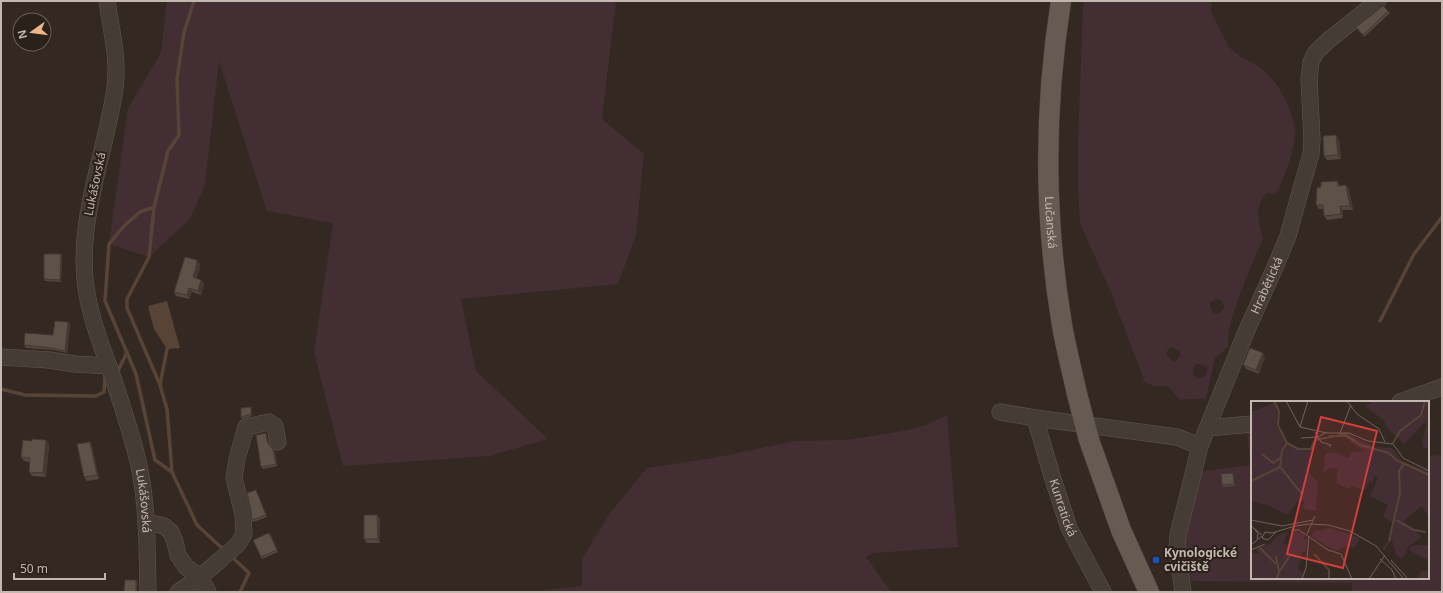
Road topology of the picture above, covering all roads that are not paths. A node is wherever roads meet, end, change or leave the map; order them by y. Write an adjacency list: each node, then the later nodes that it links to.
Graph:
1 (107, 1): 5 (street, Lukášovská)
2 (1061, 1): 20 (main road, Lučanská, bridge)
3 (1378, 1): 11 (street, Hrabětická)
4 (1, 357): 5 (street)
5 (109, 366): 14 (street, Lukášovská)
6 (1442, 387): 7 (street)
7 (1403, 401)
8 (1000, 412): 9 (street)
9 (1035, 418): 13 (street); 19 (street, Kunratická)
10 (1251, 424): 11 (street)
11 (1207, 428): 13 (street, Hrabětická)
12 (278, 442): 15 (street)
13 (1200, 446): 21 (street, Hrabětická)
14 (146, 522): 15 (street); 16 (street, Lukášovská)
15 (200, 577): 17 (street); 18 (street)
16 (148, 592)
17 (178, 592)
18 (208, 592)
19 (1103, 592)
20 (1149, 592)
21 (1183, 592)

